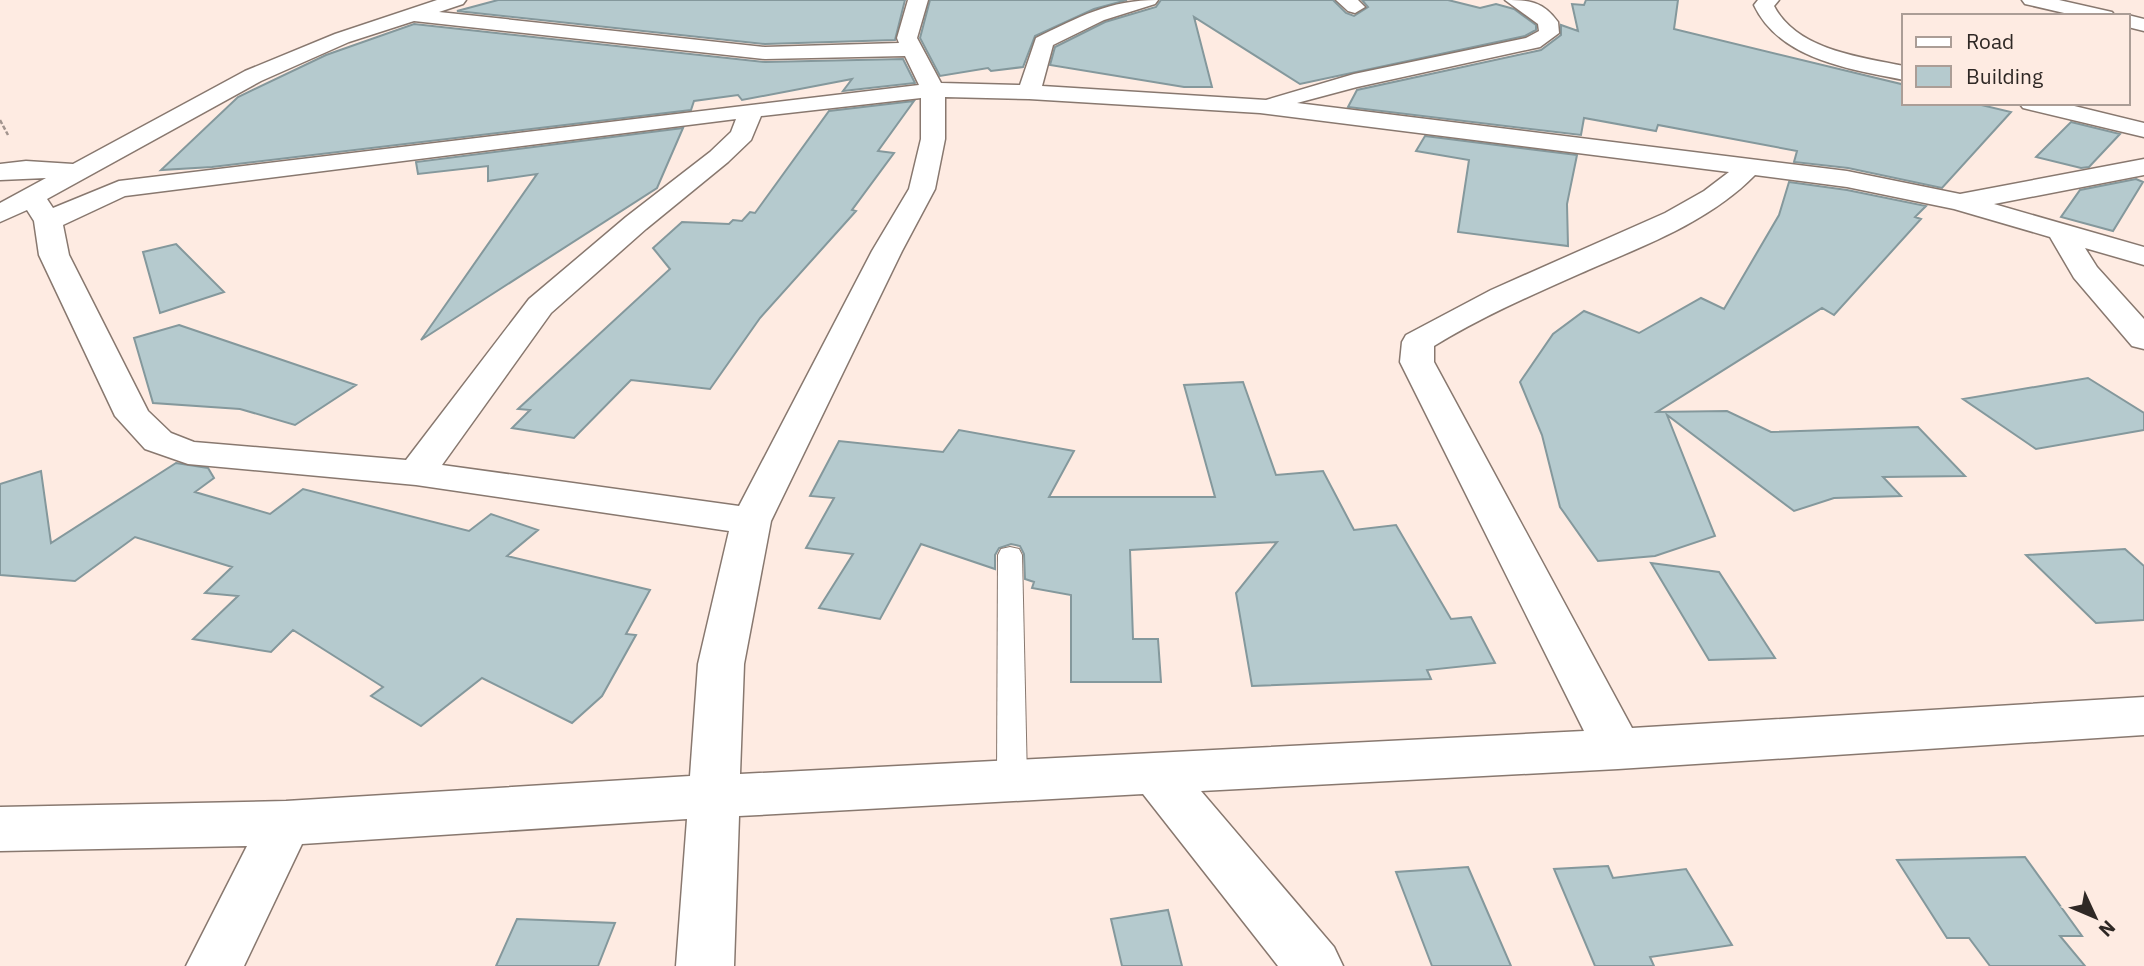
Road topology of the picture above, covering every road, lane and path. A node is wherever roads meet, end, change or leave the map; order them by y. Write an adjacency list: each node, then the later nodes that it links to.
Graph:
1 (456, 0): 8 (street)
2 (918, 0): 9 (street)
3 (1148, 0): 12 (street)
4 (1515, 0): 14 (street)
5 (1769, 0): 10 (street)
6 (2032, 0): 7 (street)
7 (2096, 14)
8 (410, 15): 9 (street); 20 (street)
9 (912, 49): 11 (street)
10 (1902, 72)
11 (933, 90): 12 (street); 15 (street); 28 (street)
12 (1029, 92): 14 (street)
13 (2039, 105): 16 (street)
14 (1260, 106): 18 (street)
15 (751, 110): 22 (street); 27 (street)
16 (2144, 130)
17 (2144, 167): 21 (street)
18 (1747, 169): 21 (street); 31 (street)
19 (0, 172): 20 (street)
20 (80, 172): 22 (street)
21 (1959, 202): 24 (street)
22 (40, 209): 23 (street); 27 (street)
23 (0, 214)
24 (2062, 234): 25 (street); 26 (street)
25 (2144, 256)
26 (2144, 339)
27 (416, 473): 28 (street)
28 (751, 521): 34 (street)
29 (1010, 555): 33 (lane)
30 (2136, 726): 31 (street)
31 (1618, 748): 32 (street)
32 (1156, 774): 33 (street); 39 (street)
33 (1012, 780): 34 (street)
34 (715, 796): 35 (street); 38 (street)
35 (286, 823): 36 (street); 37 (street)
36 (0, 829)
37 (215, 966)
38 (705, 966)
39 (1314, 966)

